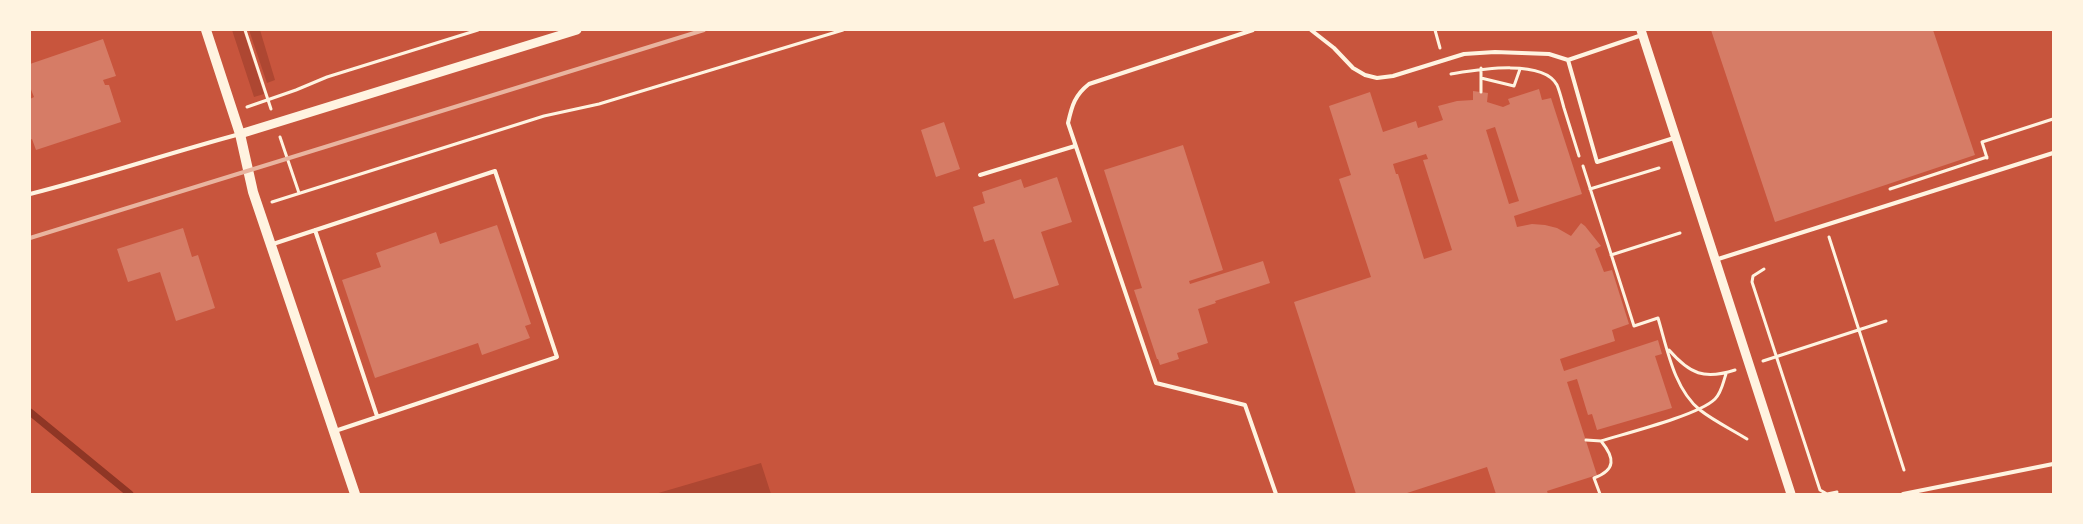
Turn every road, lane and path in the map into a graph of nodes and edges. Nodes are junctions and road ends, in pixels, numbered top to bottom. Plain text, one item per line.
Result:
1 (206, 30) edge
2 (478, 30) edge
3 (575, 30) edge
4 (843, 30) edge
5 (1252, 30) edge
6 (1311, 30) edge
7 (1435, 30) edge
8 (1642, 32) edge
9 (1477, 53) junction
10 (1444, 59) junction
11 (1568, 60) junction
12 (1482, 69) junction
13 (1520, 69) junction
14 (1481, 78) junction
15 (1481, 92) dead end
16 (233, 112) junction
17 (2053, 118) edge
18 (240, 134) junction
19 (1676, 137) junction
20 (1075, 146) junction
21 (2053, 152) edge
22 (1659, 168) dead end
23 (1992, 172) junction
24 (980, 175) dead end
25 (1590, 189) junction
26 (30, 194) edge
27 (258, 206) junction
28 (1825, 225) junction
29 (315, 230) junction
30 (1680, 233) dead end
31 (271, 245) junction
32 (1612, 255) junction
33 (1715, 260) junction
34 (1764, 269) dead end
35 (1886, 321) dead end
36 (1859, 329) junction
37 (1668, 348) junction
38 (1776, 356) junction
39 (1750, 366) junction
40 (1726, 373) junction
41 (1700, 409) junction
42 (377, 416) junction
43 (334, 431) junction
44 (1747, 439) dead end
45 (1586, 440) dead end
46 (1601, 441) junction
47 (2053, 464) edge
48 (1904, 470) dead end
49 (1837, 492) dead end
50 (355, 494) edge
51 (1276, 494) edge
52 (1600, 494) edge
53 (1791, 494) edge
54 (1903, 494) edge

1 - 16 main road
2 - 16 path
3 - 18 street
4 - 27 path
5 - 20 lane
6 - 10 lane
7 - 10 path
8 - 11 lane
8 - 19 street
9 - 10 lane
9 - 11 lane
9 - 12 path
10 - 12 path
11 - 19 lane
12 - 13 path
12 - 14 path
13 - 14 path
13 - 25 path
14 - 15 path
16 - 18 main road
17 - 23 path
18 - 26 lane
18 - 27 main road
19 - 33 street
20 - 24 lane
20 - 51 lane
21 - 23 lane
22 - 25 path
23 - 28 lane
25 - 32 path
27 - 31 main road
28 - 33 lane
28 - 36 path
29 - 31 lane
29 - 42 lane
29 - 42 lane
30 - 32 path
31 - 43 main road
32 - 37 path
33 - 39 street
34 - 38 path
35 - 36 path
36 - 38 path
36 - 48 path
37 - 40 path
37 - 41 path
38 - 39 path
38 - 49 path
39 - 40 path
39 - 53 street
40 - 41 path
41 - 44 path
41 - 46 path
42 - 43 lane
43 - 50 main road
45 - 46 path
46 - 52 path
47 - 54 lane

